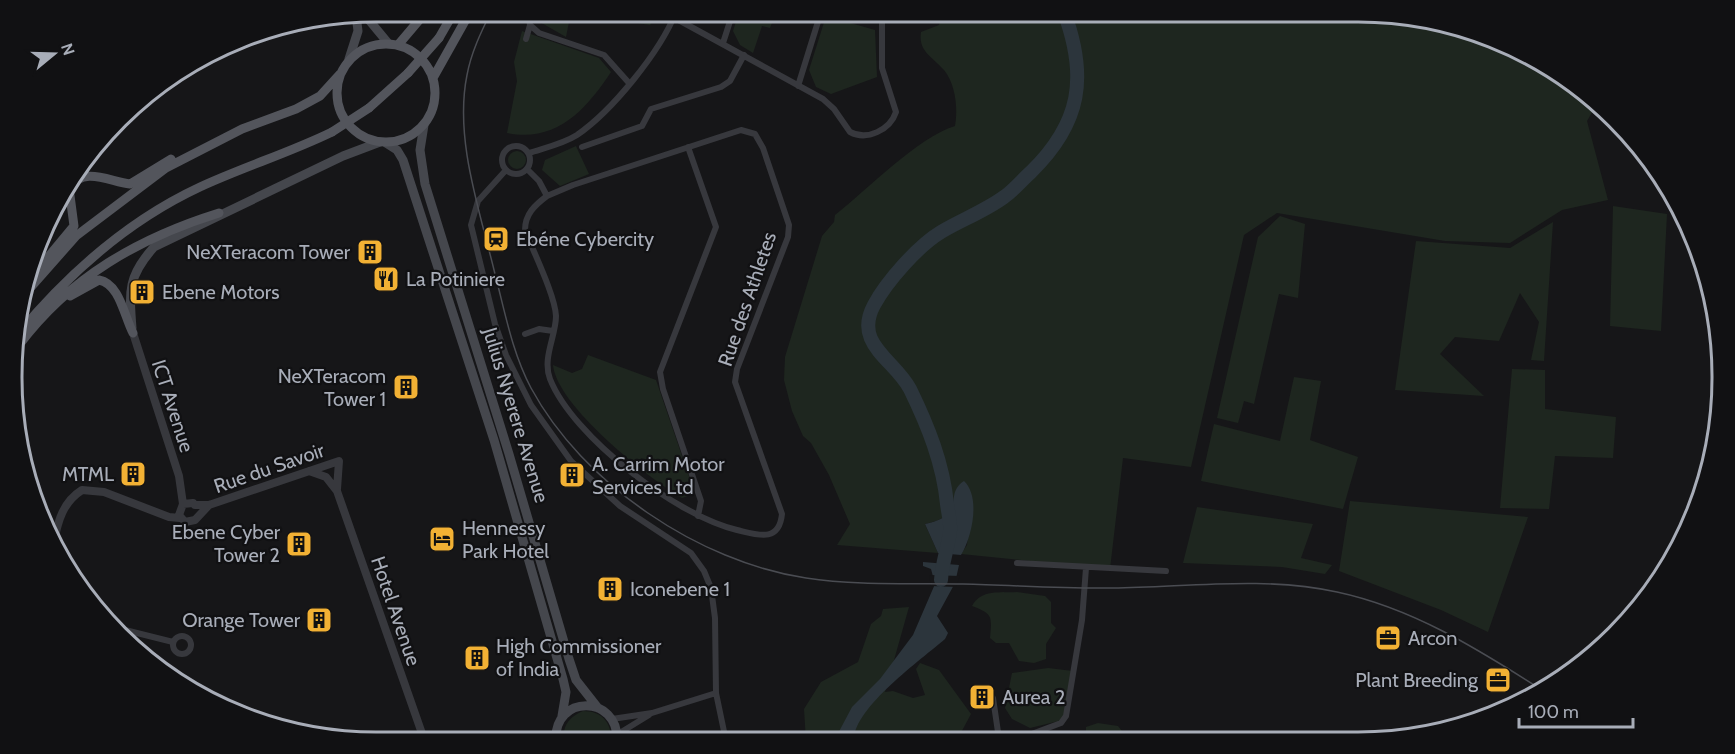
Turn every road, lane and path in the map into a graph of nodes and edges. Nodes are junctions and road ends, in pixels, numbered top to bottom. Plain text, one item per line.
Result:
1 (372, 22) edge
2 (416, 22) edge
3 (448, 22) edge
4 (465, 22) edge
5 (530, 22) edge
6 (670, 22) edge
7 (687, 22) edge
8 (730, 22) edge
9 (818, 22) edge
10 (882, 22) edge
11 (357, 23) edge
12 (530, 25) junction
13 (526, 39) dead end
14 (723, 43) junction
15 (393, 44) junction
16 (744, 55) junction
17 (349, 59) junction
18 (340, 74) junction
19 (433, 78) junction
20 (629, 83) junction
21 (798, 86) junction
22 (424, 125) junction
23 (242, 129) junction
24 (383, 143) junction
25 (582, 147) dead end
26 (688, 147) junction
27 (529, 153) junction
28 (527, 170) junction
29 (506, 171) junction
30 (85, 176) edge
31 (547, 196) junction
32 (70, 199) edge
33 (219, 213) junction
34 (40, 267) edge
35 (36, 281) edge
36 (27, 324) edge
37 (32, 328) junction
38 (553, 331) junction
39 (133, 333) junction
40 (525, 334) dead end
41 (25, 337) edge
42 (339, 461) joint
43 (309, 471) junction
44 (182, 489) junction
45 (337, 491) junction
46 (194, 504) junction
47 (209, 505) junction
48 (181, 506) junction
49 (158, 513) junction
50 (198, 515) junction
51 (698, 516) junction
52 (180, 518) junction
53 (57, 531) edge
54 (1017, 563) dead end
55 (1086, 568) junction
56 (1166, 571) dead end
57 (129, 631) edge
58 (173, 642) dead end
59 (716, 693) junction
60 (993, 698) dead end
61 (598, 708) junction
62 (652, 713) junction
63 (562, 716) junction
64 (612, 719) junction
65 (421, 732) edge
66 (556, 732) edge
67 (615, 732) edge
68 (625, 732) edge
69 (724, 732) edge
70 (998, 732) edge
71 (1037, 732) edge

1 - 15 main road
2 - 15 main road
3 - 36 main road, bridge
4 - 19 main road
5 - 12 street
6 - 20 street
7 - 14 street
8 - 14 street
9 - 21 street
10 - 21 street
11 - 17 main road, Julius Nyerere Avenue
12 - 13 street
12 - 20 street
14 - 16 street
15 - 17 main road
15 - 19 main road
16 - 21 street
16 - 25 street
17 - 18 main road, Julius Nyerere Avenue
18 - 23 main road
18 - 24 main road, Julius Nyerere Avenue
19 - 22 main road, Julius Nyerere Avenue
20 - 27 street
22 - 24 main road
22 - 61 main road, Julius Nyerere Avenue
23 - 30 main road
23 - 35 main road
24 - 33 main road
24 - 63 main road, Julius Nyerere Avenue
26 - 31 street, Rue des Athletes
26 - 51 street
26 - 51 street, Rue des Athletes
27 - 28 street
27 - 29 street
28 - 29 street
28 - 31 street
29 - 59 street
31 - 38 street, Rue des Athletes
32 - 34 main road
33 - 37 main road
33 - 39 main road
37 - 39 main road
37 - 41 main road
38 - 40 street
38 - 51 street, Rue des Athletes
39 - 44 street, ICT Avenue
42 - 43 street, Rue du Savoir
42 - 45 street, Hotel Avenue
43 - 45 street
43 - 47 street, Rue du Savoir
44 - 46 street, ICT Avenue
44 - 48 street, ICT Avenue
45 - 65 street, Hotel Avenue
46 - 47 street, Rue du Savoir
46 - 48 street
46 - 50 street
47 - 50 street, Rue du Savoir
48 - 49 street
48 - 52 street
49 - 52 street
49 - 53 street
50 - 52 street
54 - 55 street
55 - 56 street
55 - 71 street
57 - 58 street
59 - 62 street
59 - 69 street
60 - 70 street
61 - 63 main road
61 - 64 main road, Julius Nyerere Avenue
62 - 64 street
62 - 68 street
63 - 66 main road, Julius Nyerere Avenue
64 - 67 main road

